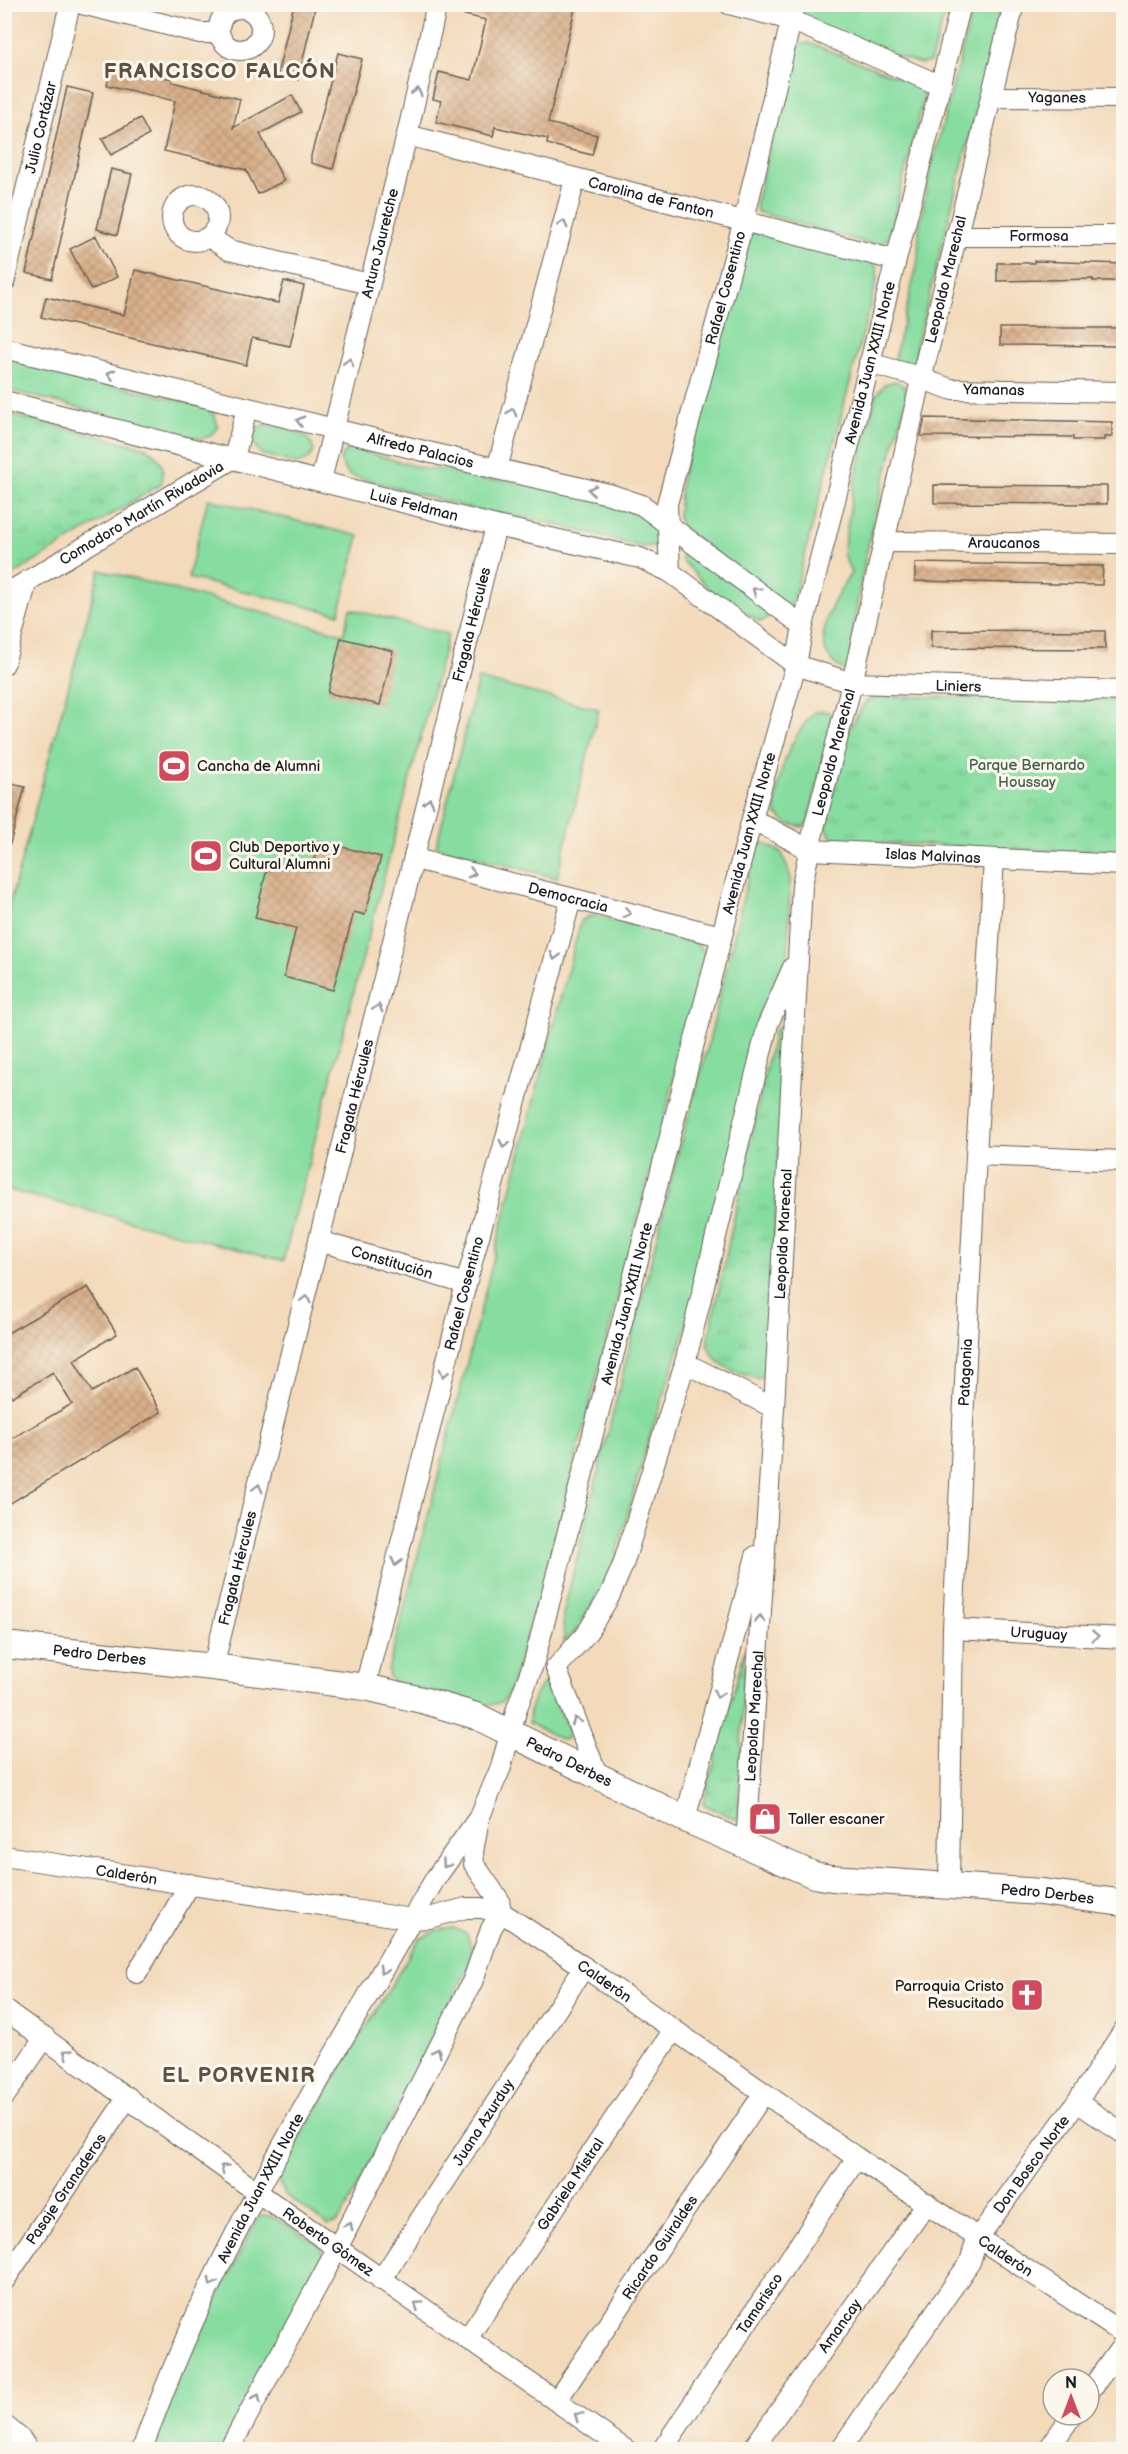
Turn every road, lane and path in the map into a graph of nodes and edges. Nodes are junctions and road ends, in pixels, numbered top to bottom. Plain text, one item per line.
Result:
1 (70, 4) edge
2 (82, 4) edge
3 (437, 4) edge
4 (729, 4) edge
5 (961, 4) edge
6 (1014, 4) edge
7 (793, 12) edge
8 (219, 33) dead end
9 (939, 85) junction
10 (993, 97) junction
11 (1124, 98) edge
12 (407, 135) junction
13 (575, 180) junction
14 (744, 220) junction
15 (955, 236) junction
16 (1124, 236) edge
17 (209, 237) dead end
18 (895, 260) junction
19 (4, 283) edge
20 (369, 284) junction
21 (4, 348) edge
22 (869, 363) junction
23 (921, 380) junction
24 (1124, 392) edge
25 (4, 401) edge
26 (247, 408) junction
27 (333, 429) junction
28 (234, 458) junction
29 (497, 469) junction
30 (321, 480) junction
31 (667, 525) junction
32 (496, 526) junction
33 (884, 542) junction
34 (1124, 544) edge
35 (670, 572) junction
36 (27, 581) junction
37 (4, 595) edge
38 (803, 626) junction
39 (4, 664) edge
40 (796, 665) junction
41 (852, 683) junction
42 (1124, 691) edge
43 (752, 819) junction
44 (810, 850) junction
45 (415, 859) junction
46 (994, 859) junction
47 (1124, 865) edge
48 (571, 899) junction
49 (721, 936) junction
50 (798, 955) junction
51 (976, 1155) junction
52 (1124, 1161) edge
53 (320, 1241) junction
54 (466, 1284) junction
55 (685, 1363) junction
56 (774, 1408) junction
57 (767, 1516) junction
58 (953, 1629) junction
59 (1124, 1638) edge
60 (4, 1645) edge
61 (534, 1662) junction
62 (213, 1667) junction
63 (556, 1668) junction
64 (365, 1687) junction
65 (511, 1734) junction
66 (597, 1774) junction
67 (480, 1816) junction
68 (684, 1819) junction
69 (746, 1845) junction
70 (4, 1856) edge
71 (190, 1884) junction
72 (949, 1885) junction
73 (1124, 1903) edge
74 (501, 1912) junction
75 (412, 1919) junction
76 (585, 1967) junction
77 (137, 1973) dead end
78 (4, 2008) edge
79 (1124, 2030) edge
80 (673, 2031) junction
81 (45, 2037) junction
82 (764, 2093) junction
83 (4, 2097) edge
84 (128, 2097) junction
85 (1077, 2102) junction
86 (1124, 2134) edge
87 (857, 2158) junction
88 (257, 2192) junction
89 (927, 2203) junction
90 (977, 2239) junction
91 (337, 2249) junction
92 (381, 2280) junction
93 (4, 2281) edge
94 (1124, 2334) edge
95 (467, 2339) junction
96 (1124, 2343) edge
97 (1101, 2375) edge
98 (557, 2400) junction
99 (4, 2425) edge
100 (1064, 2427) edge
101 (28, 2450) edge
102 (142, 2450) edge
103 (229, 2450) edge
104 (626, 2450) edge
105 (662, 2450) edge
106 (752, 2450) edge
107 (840, 2450) edge
108 (1048, 2450) edge

1 - 19 street, Julio Cortázar
2 - 8 street
12 -> 3 street, Arturo Jauretche
4 - 7 street
5 - 9 street, Avenida Juan XXIII Norte
6 - 10 street, Leopoldo Marechal
7 - 9 street
7 - 14 street, Rafael Cosentino
9 - 18 street, Avenida Juan XXIII Norte
10 - 11 street, Yaganes
10 - 15 street, Leopoldo Marechal
12 - 13 street, Carolina de Fanton
12 - 20 street, Arturo Jauretche
13 - 14 street, Carolina de Fanton
29 -> 13 street
14 - 18 street, Carolina de Fanton
14 - 31 street, Rafael Cosentino
15 - 16 street, Formosa
15 - 23 street, Leopoldo Marechal
17 - 20 street
18 - 22 street, Avenida Juan XXIII Norte
27 -> 20 street, Arturo Jauretche
26 -> 21 street, Alfredo Palacios
22 - 23 street, Yamanas
22 - 38 street, Avenida Juan XXIII Norte
23 - 24 street, Yamanas
23 - 33 street, Leopoldo Marechal
25 - 28 street, Luis Feldman
27 -> 26 street, Alfredo Palacios
26 - 28 street, Comodoro Martín Rivadavia
27 - 29 street, Alfredo Palacios
27 - 30 street, Arturo Jauretche
28 - 30 street, Luis Feldman
28 - 36 street, Comodoro Martín Rivadavia
31 -> 29 street, Alfredo Palacios
30 - 32 street, Luis Feldman
31 - 35 street, Rafael Cosentino
38 -> 31 street, Alfredo Palacios
32 - 35 street, Luis Feldman
45 -> 32 street, Fragata Hércules
33 - 34 street, Araucanos
33 - 41 street, Leopoldo Marechal
35 - 40 street, Luis Feldman
36 - 37 street, Comodoro Martín Rivadavia
36 - 39 street
38 - 40 street, Avenida Juan XXIII Norte
40 - 41 street, Liniers
40 - 43 street, Avenida Juan XXIII Norte
41 - 42 street, Liniers
41 - 44 street, Leopoldo Marechal
43 - 44 street, Islas Malvinas
43 - 49 street, Avenida Juan XXIII Norte
44 - 46 street, Islas Malvinas
44 - 50 street, Leopoldo Marechal
45 -> 48 street, Democracia
53 -> 45 street, Fragata Hércules
46 - 47 street, Islas Malvinas
46 - 51 street, Patagonia
48 -> 49 street, Democracia
48 -> 54 street, Rafael Cosentino
49 - 61 street, Avenida Juan XXIII Norte
50 - 55 street
50 - 56 street, Leopoldo Marechal
51 - 52 street
51 - 58 street, Patagonia
53 - 54 street, Constitución
62 -> 53 street, Fragata Hércules
54 -> 64 street, Rafael Cosentino
55 - 56 street
55 - 63 street
56 - 57 street, Leopoldo Marechal
57 -> 68 street, Leopoldo Marechal
69 -> 57 street, Leopoldo Marechal
58 -> 59 street, Uruguay
58 - 72 street, Patagonia
60 - 62 main road, Pedro Derbes
61 - 63 street
61 - 65 street, Avenida Juan XXIII Norte
62 - 64 main road, Pedro Derbes
66 -> 63 street
64 - 65 main road, Pedro Derbes
65 - 66 main road, Pedro Derbes
65 - 67 street, Avenida Juan XXIII Norte
66 - 68 main road, Pedro Derbes
67 - 74 street, Avenida Juan XXIII Norte
67 -> 75 street, Avenida Juan XXIII Norte
68 - 69 main road, Pedro Derbes
69 - 72 main road, Pedro Derbes
70 - 71 street, Calderón
71 - 75 street, Calderón
71 - 77 street
72 - 73 main road, Pedro Derbes
74 - 75 street, Calderón
74 - 76 street, Calderón
91 -> 74 street
75 -> 88 street, Avenida Juan XXIII Norte
76 - 80 street, Calderón
76 - 92 street, Juana Azurduy
78 - 81 street, Roberto Gómez
79 - 85 street, Don Bosco Norte
80 - 82 street, Calderón
80 - 95 street, Gabriela Mistral
81 - 83 street
84 -> 81 street, Roberto Gómez
82 - 87 street, Calderón
82 - 98 street, Ricardo Guiraldes
88 -> 84 street, Roberto Gómez
84 - 93 street, Pasaje Granaderos
85 - 86 street
85 - 90 street, Don Bosco Norte
87 - 89 street, Calderón
87 - 105 street, Tamarisco
88 - 91 street, Roberto Gómez
88 -> 102 street, Avenida Juan XXIII Norte
89 - 90 street, Calderón
89 - 106 street, Amancay
90 - 94 street, Calderón
90 - 107 street, Don Bosco Norte
91 - 92 street, Roberto Gómez
103 -> 91 street
95 -> 92 street, Roberto Gómez
95 - 98 street, Roberto Gómez
96 - 97 street
104 -> 98 street, Roberto Gómez
99 - 101 street
100 - 108 street

